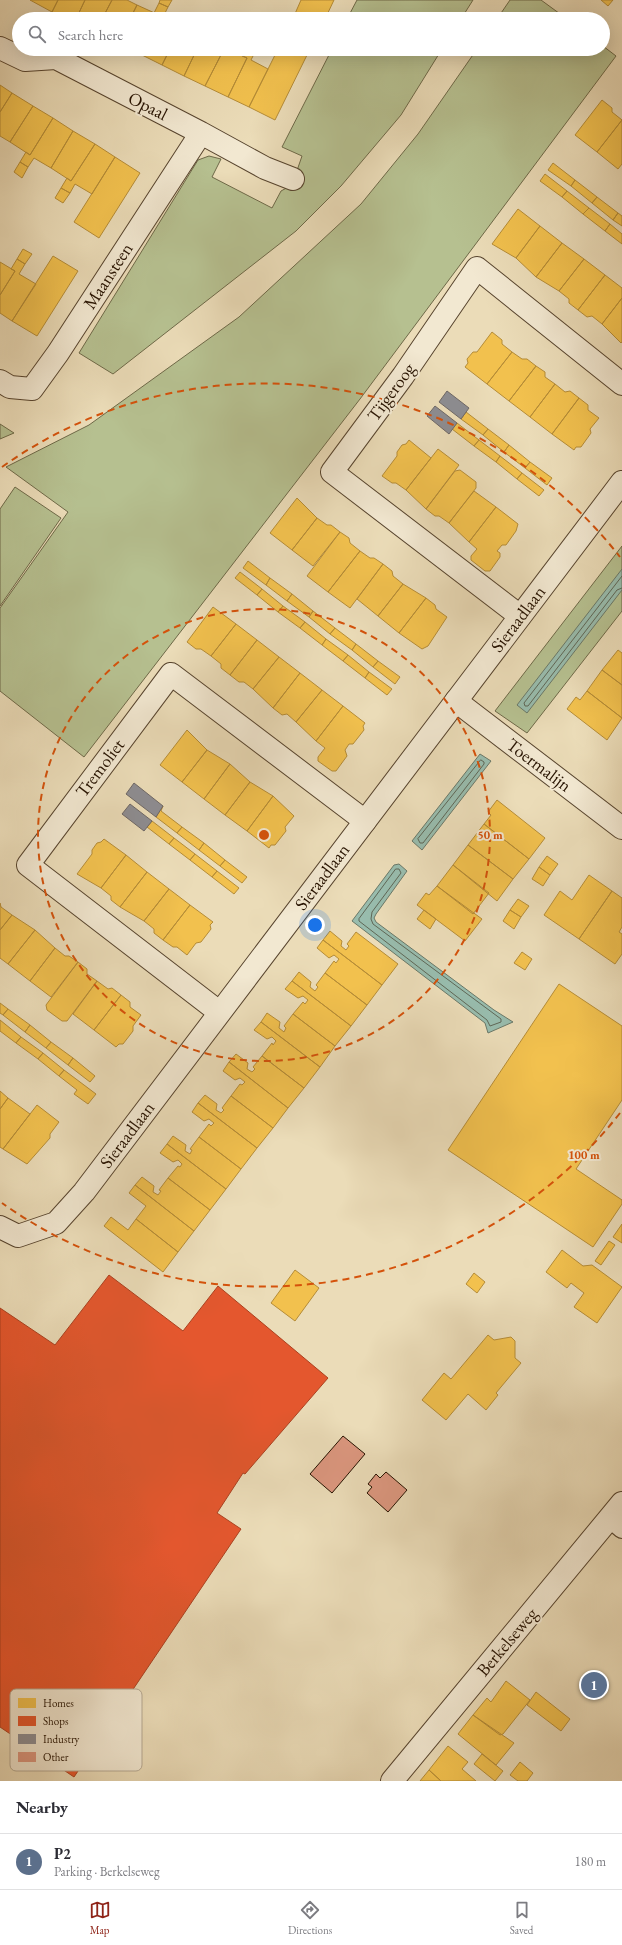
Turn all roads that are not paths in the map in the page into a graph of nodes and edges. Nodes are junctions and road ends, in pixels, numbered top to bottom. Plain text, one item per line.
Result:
1 (0, 48) edge
2 (12, 54) edge
3 (17, 56) edge
4 (200, 132) junction
5 (293, 179) dead end
6 (0, 381) edge
7 (622, 384) edge
8 (622, 482) edge
9 (520, 616) junction
10 (456, 701) junction
11 (365, 821) junction
12 (622, 828) edge
13 (219, 1012) junction
14 (0, 1227) edge
15 (618, 1517) edge
16 (392, 1781) edge

1 - 2 street, Opaal
3 - 4 street, Opaal
4 - 5 street, Opaal
4 - 6 street, Maansteen
7 - 9 street, Tijgeroog
8 - 9 street, Sieraadlaan
9 - 10 street, Sieraadlaan
10 - 11 street, Sieraadlaan
10 - 12 street, Toermalijn
11 - 13 street, Sieraadlaan
11 - 13 street, Tremoliet
13 - 14 street, Sieraadlaan
15 - 16 street, Berkelseweg

